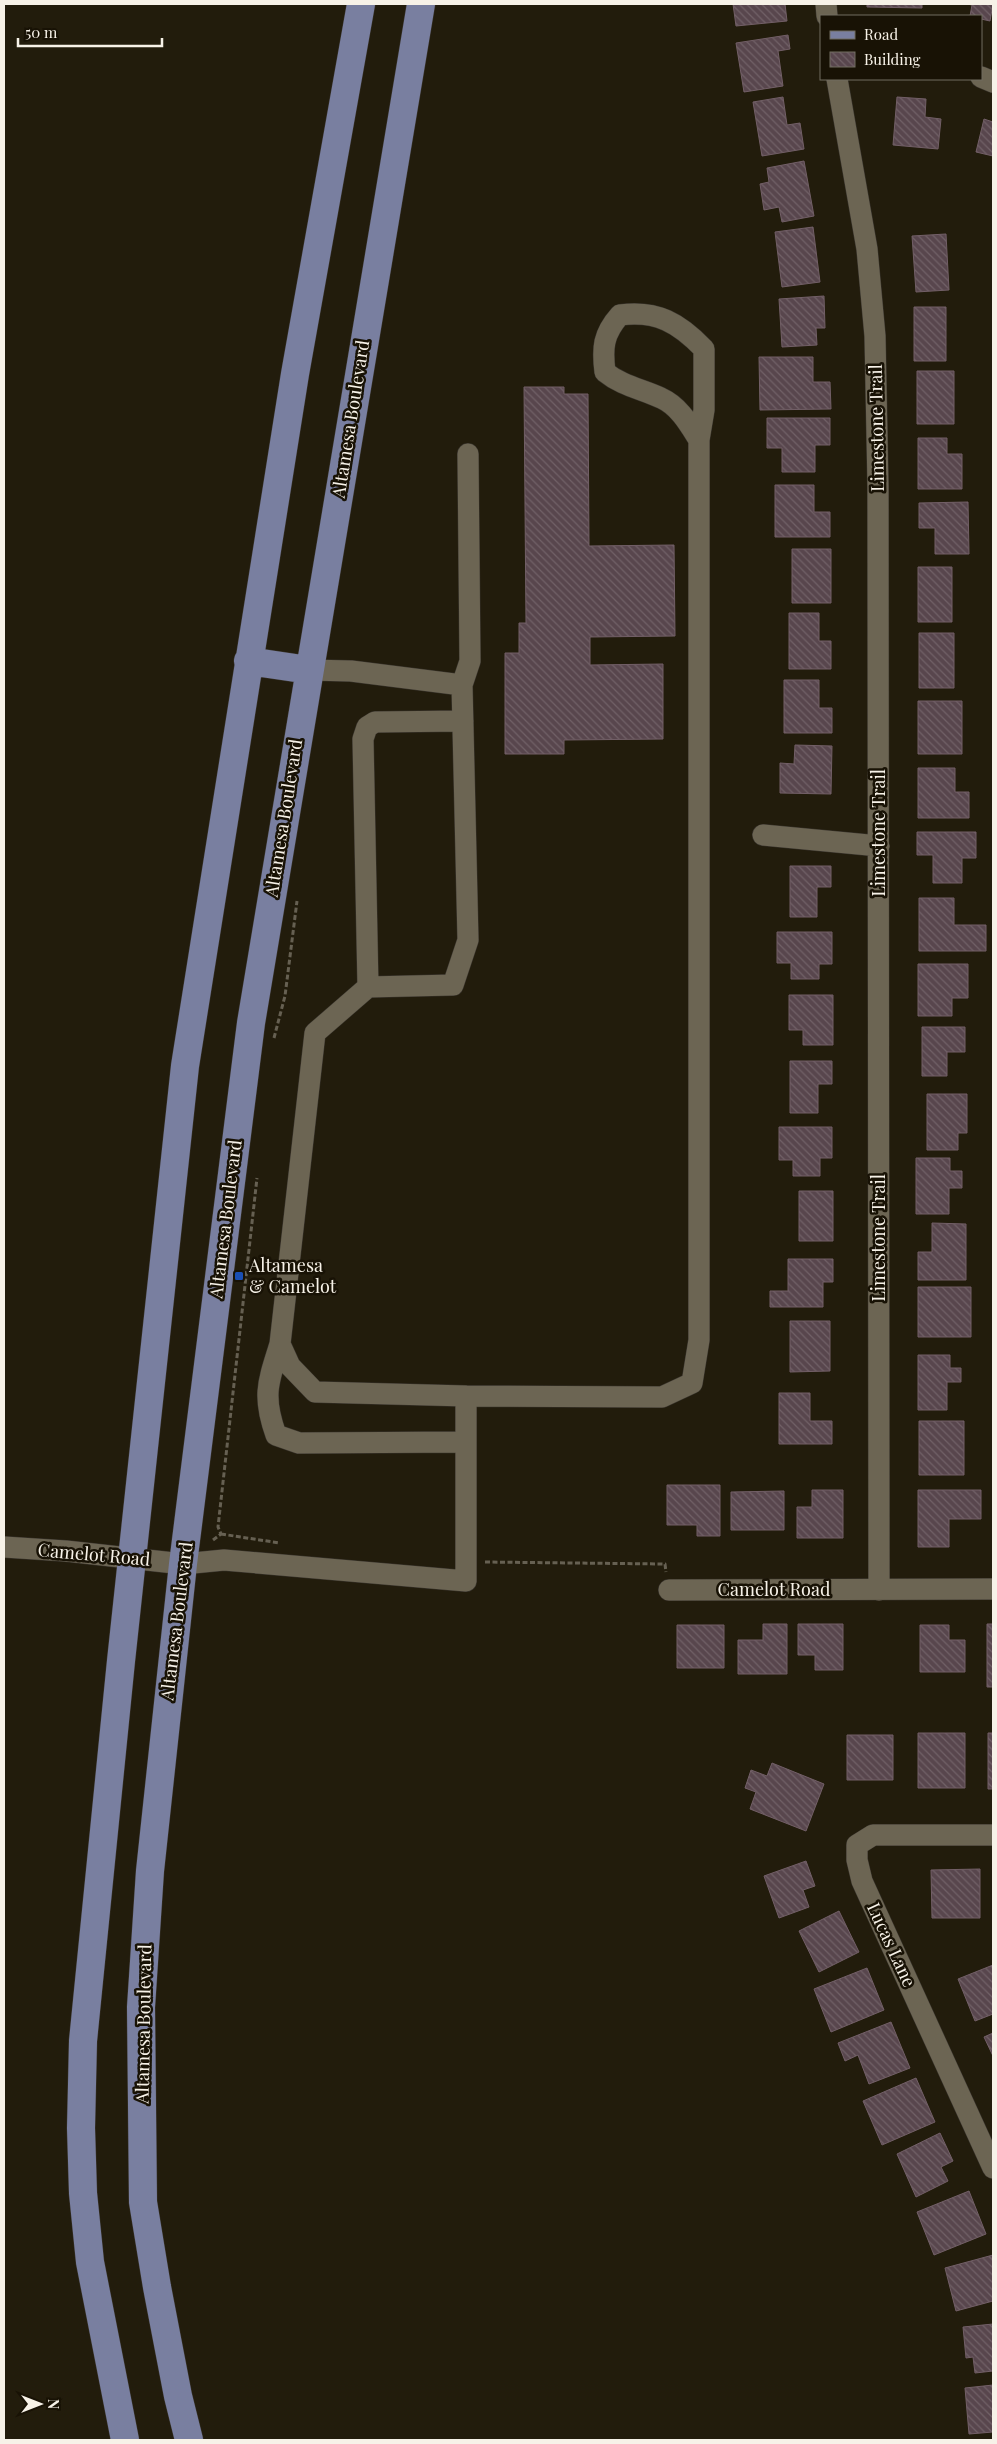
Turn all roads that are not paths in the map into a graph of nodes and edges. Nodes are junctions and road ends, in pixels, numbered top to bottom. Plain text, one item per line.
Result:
1 (361, 4) edge
2 (421, 4) edge
3 (837, 80) edge
4 (699, 440) junction
5 (468, 454) dead end
6 (248, 661) junction
7 (309, 670) junction
8 (462, 685) junction
9 (463, 722) junction
10 (763, 835) dead end
11 (879, 846) junction
12 (368, 987) junction
13 (280, 1344) junction
14 (466, 1396) junction
15 (466, 1442) junction
16 (4, 1547) edge
17 (133, 1558) junction
18 (183, 1564) junction
19 (993, 1589) edge
20 (668, 1590) dead end
21 (879, 1590) junction
22 (993, 1835) edge
23 (993, 2168) edge
24 (126, 2440) edge
25 (189, 2440) edge

1 - 6 main road
2 - 7 main road, Altamesa Boulevard
3 - 11 street, Limestone Trail
4 - 4 street
4 - 14 street
5 - 8 street
6 - 7 main road
6 - 17 main road
7 - 8 street
7 - 18 main road, Altamesa Boulevard
8 - 9 street
9 - 12 street
9 - 12 street
10 - 11 street
11 - 21 street, Limestone Trail
12 - 13 street
13 - 14 street
13 - 15 street
14 - 15 street
15 - 18 street, Camelot Road
16 - 17 street, Camelot Road
17 - 18 street, Camelot Road
17 - 24 main road
18 - 25 main road, Altamesa Boulevard
19 - 21 street, Camelot Road
20 - 21 street, Camelot Road
22 - 23 street, Lucas Lane

